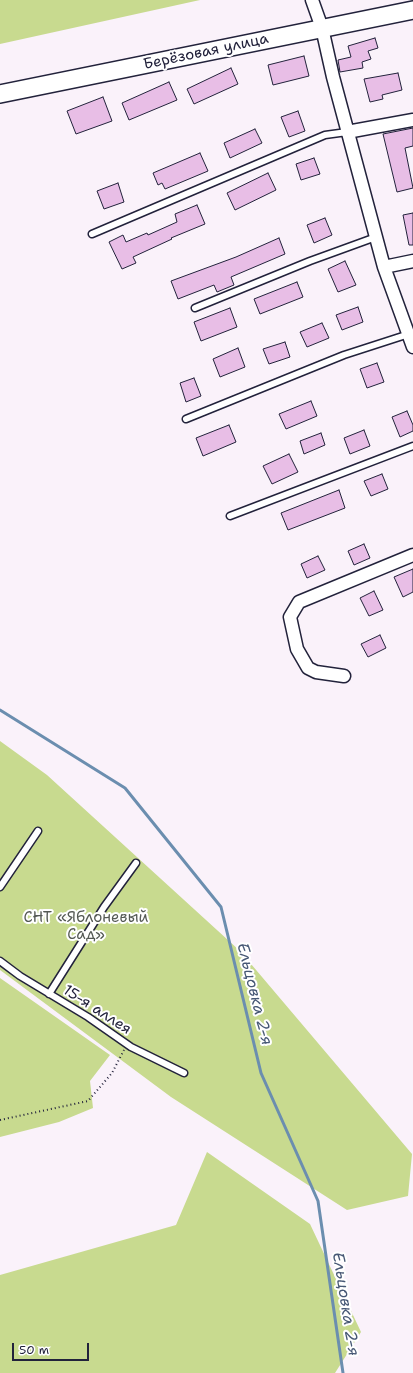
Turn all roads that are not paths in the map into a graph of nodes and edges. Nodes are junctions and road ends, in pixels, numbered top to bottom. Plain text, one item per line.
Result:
1 (312, 0) edge
2 (413, 10) edge
3 (322, 28) junction
4 (0, 94) edge
5 (413, 120) edge
6 (347, 132) junction
7 (92, 234) dead end
8 (376, 237) junction
9 (413, 261) edge
10 (384, 266) junction
11 (195, 308) dead end
12 (409, 334) junction
13 (413, 347) edge
14 (186, 419) dead end
15 (413, 446) edge
16 (230, 516) dead end
17 (413, 555) edge
18 (344, 676) dead end
19 (38, 831) dead end
20 (136, 862) dead end
21 (0, 887) edge
22 (0, 961) edge
23 (49, 994) junction
24 (184, 1073) dead end

1 - 3 street
2 - 3 main road, Берёзовая улица
3 - 4 main road, Берёзовая улица
3 - 6 street
5 - 6 street
6 - 7 lane
6 - 8 street
8 - 10 street
8 - 11 lane
9 - 10 street
10 - 12 street
12 - 13 street
12 - 14 lane
15 - 16 lane
17 - 18 street
19 - 21 lane
20 - 23 lane
22 - 23 lane, 15-я аллея
23 - 24 lane, 15-я аллея

